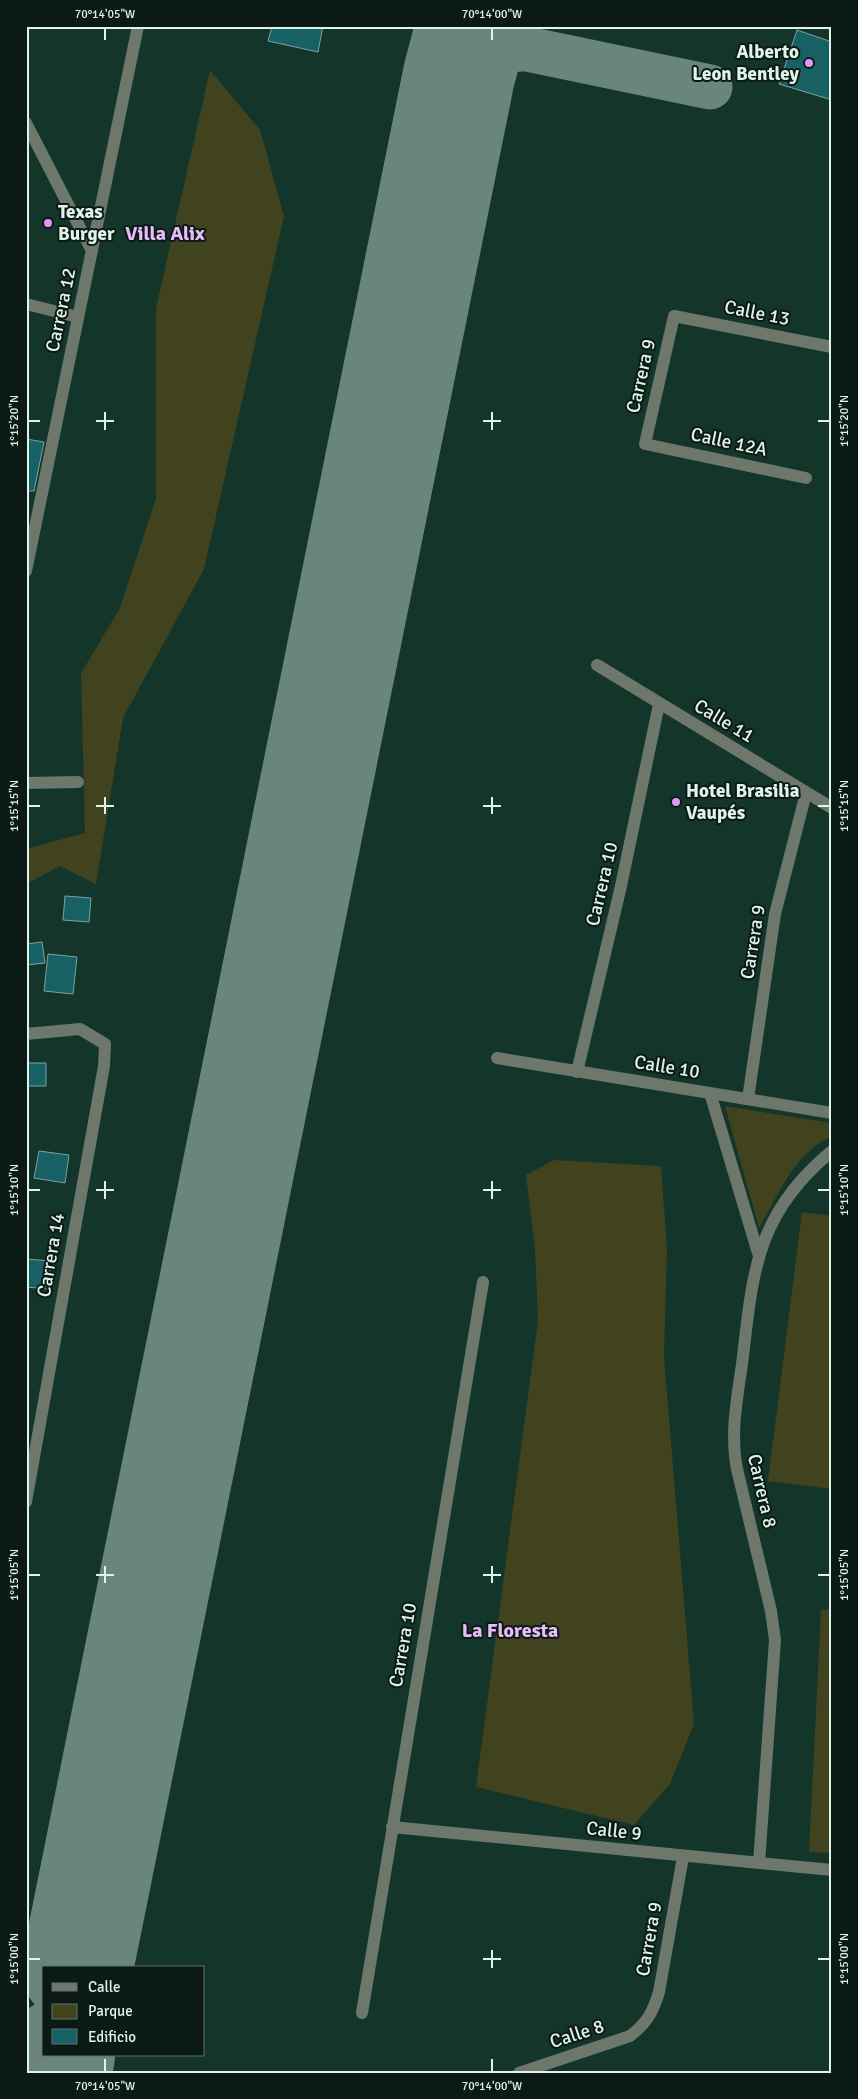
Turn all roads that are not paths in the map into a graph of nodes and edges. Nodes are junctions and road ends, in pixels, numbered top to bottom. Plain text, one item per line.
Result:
1 (138, 26) edge
2 (26, 123) edge
3 (92, 251) junction
4 (26, 304) edge
5 (674, 316) joint
6 (78, 317) junction
7 (832, 347) edge
8 (645, 444) joint
9 (806, 478) dead end
10 (26, 571) edge
11 (597, 665) dead end
12 (659, 704) junction
13 (78, 782) dead end
14 (26, 783) edge
15 (806, 793) junction
16 (832, 808) edge
17 (26, 1034) edge
18 (497, 1058) dead end
19 (578, 1072) junction
20 (710, 1093) junction
21 (748, 1099) junction
22 (832, 1113) edge
23 (832, 1151) edge
24 (758, 1253) junction
25 (483, 1282) dead end
26 (26, 1502) edge
27 (392, 1827) junction
28 (682, 1857) junction
29 (759, 1863) junction
30 (832, 1870) edge
31 (362, 2013) dead end
32 (644, 2025) joint
33 (519, 2073) edge

1 - 3 street, Carrera 12
2 - 3 street
3 - 6 street, Carrera 12
4 - 6 street
5 - 7 street, Calle 13
5 - 8 street, Carrera 9
6 - 10 street, Carrera 12
8 - 9 street, Calle 12A
11 - 12 street, Calle 11
12 - 15 street, Calle 11
12 - 19 street, Carrera 10
13 - 14 street
15 - 16 street, Calle 11
15 - 21 street, Carrera 9
17 - 26 street, Carrera 14
18 - 19 street, Calle 10
19 - 20 street, Calle 10
20 - 21 street, Calle 10
20 - 24 street
21 - 22 street, Calle 10
23 - 24 street, Carrera 8
24 - 29 street, Carrera 8
25 - 27 street, Carrera 10
27 - 28 street, Calle 9
27 - 31 street, Carrera 10
28 - 29 street, Calle 9
28 - 32 street, Carrera 9
29 - 30 street, Calle 9
32 - 33 street, Calle 8

